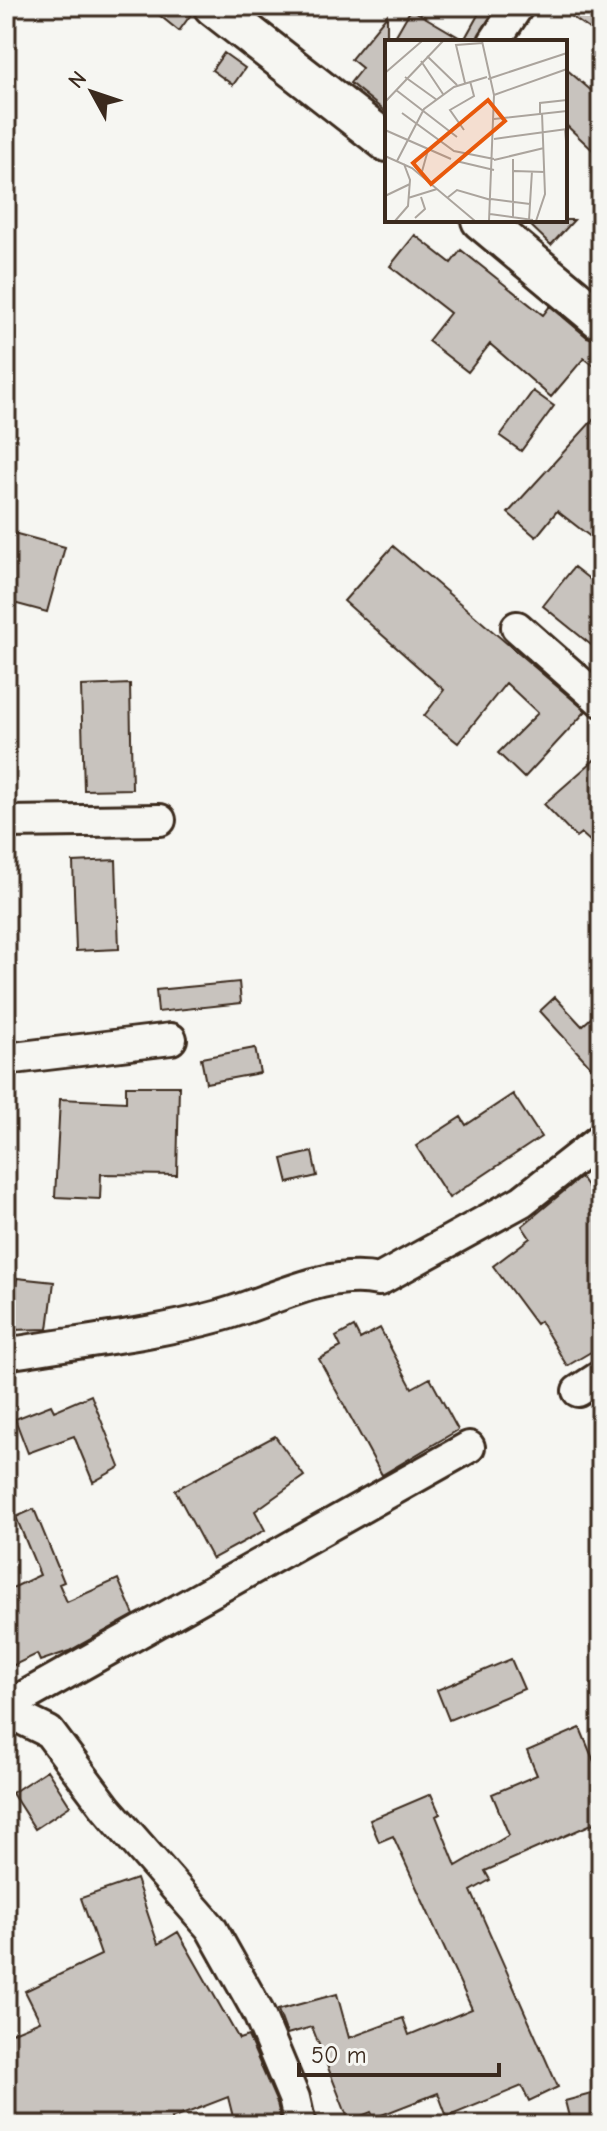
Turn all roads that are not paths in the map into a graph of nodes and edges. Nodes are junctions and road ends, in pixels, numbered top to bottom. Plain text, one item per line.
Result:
1 (213, 6) edge
2 (518, 6) edge
3 (495, 40) edge
4 (385, 140) edge
5 (483, 222) edge
6 (601, 320) edge
7 (517, 627) dead end
8 (601, 701) edge
9 (160, 820) dead end
10 (6, 822) edge
11 (171, 1039) dead end
12 (6, 1059) edge
13 (601, 1139) edge
14 (6, 1354) edge
15 (469, 1447) dead end
16 (44, 1687) junction
17 (6, 1709) edge
18 (49, 1732) junction
19 (300, 2125) edge

1 - 4 street
2 - 3 street
5 - 6 street
7 - 8 street
9 - 10 street
11 - 12 street
13 - 14 street
15 - 16 street
16 - 17 street
16 - 18 street
17 - 18 street
18 - 19 street

